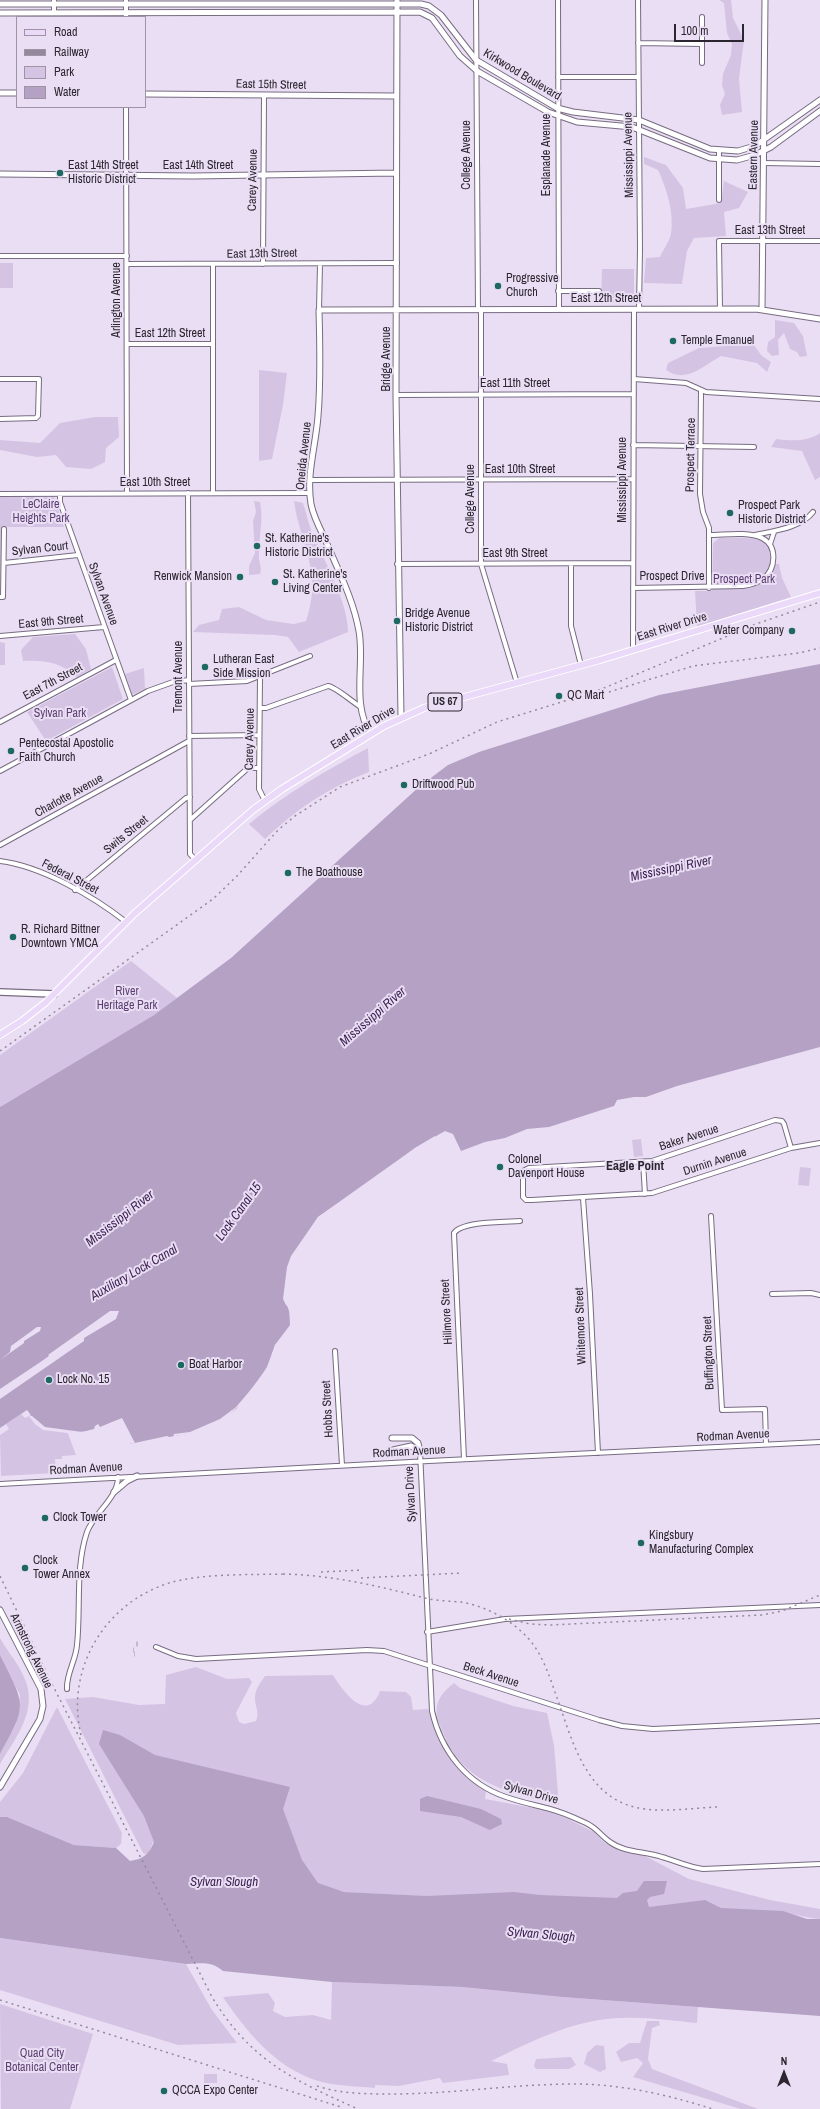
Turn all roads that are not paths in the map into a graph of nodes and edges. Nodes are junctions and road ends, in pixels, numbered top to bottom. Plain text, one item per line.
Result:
1 (476, 0) edge
2 (558, 0) edge
3 (638, 0) edge
4 (765, 0) edge
5 (397, 1) edge
6 (54, 2) edge
7 (126, 2) edge
8 (0, 4) edge
9 (0, 12) edge
10 (54, 12) junction
11 (397, 12) junction
12 (126, 14) edge
13 (702, 17) dead end
14 (638, 43) junction
15 (702, 44) junction
16 (476, 60) junction
17 (702, 63) dead end
18 (477, 71) junction
19 (558, 77) junction
20 (638, 77) junction
21 (0, 93) edge
22 (16, 93) edge
23 (146, 94) edge
24 (264, 95) junction
25 (396, 96) junction
26 (820, 100) edge
27 (126, 108) edge
28 (557, 108) junction
29 (820, 111) edge
30 (557, 117) junction
31 (638, 120) junction
32 (638, 128) junction
33 (764, 141) junction
34 (719, 151) junction
35 (764, 151) junction
36 (719, 159) junction
37 (764, 163) junction
38 (820, 164) edge
39 (396, 173) junction
40 (0, 174) edge
41 (127, 175) junction
42 (262, 175) junction
43 (719, 200) dead end
44 (764, 240) junction
45 (820, 241) edge
46 (0, 256) edge
47 (127, 256) junction
48 (397, 263) junction
49 (127, 264) junction
50 (263, 264) junction
51 (320, 264) junction
52 (213, 265) junction
53 (558, 291) junction
54 (599, 291) dead end
55 (559, 309) junction
56 (636, 309) junction
57 (720, 309) junction
58 (319, 310) junction
59 (397, 310) junction
60 (480, 310) junction
61 (762, 310) junction
62 (820, 320) edge
63 (127, 344) junction
64 (212, 344) junction
65 (0, 379) edge
66 (634, 379) junction
67 (701, 391) junction
68 (481, 394) junction
69 (634, 394) junction
70 (396, 395) junction
71 (820, 399) edge
72 (0, 419) edge
73 (633, 446) junction
74 (700, 446) junction
75 (754, 448) dead end
76 (633, 479) junction
77 (310, 480) junction
78 (397, 480) junction
79 (481, 480) junction
80 (128, 493) junction
81 (188, 493) junction
82 (213, 493) junction
83 (310, 493) junction
84 (0, 494) edge
85 (60, 494) junction
86 (813, 512) dead end
87 (4, 529) dead end
88 (774, 532) junction
89 (709, 535) junction
90 (755, 535) junction
91 (770, 544) junction
92 (78, 555) junction
93 (4, 562) junction
94 (633, 563) junction
95 (397, 564) junction
96 (481, 564) junction
97 (571, 564) junction
98 (633, 588) junction
99 (709, 588) junction
100 (820, 593) edge
101 (2, 597) edge
102 (104, 627) junction
103 (0, 636) edge
104 (633, 650) junction
105 (310, 656) dead end
106 (116, 660) junction
107 (581, 665) junction
108 (260, 676) junction
109 (189, 682) junction
110 (517, 683) junction
111 (131, 700) junction
112 (361, 707) junction
113 (261, 708) junction
114 (400, 717) junction
115 (0, 722) edge
116 (371, 734) junction
117 (259, 735) junction
118 (190, 736) junction
119 (189, 742) junction
120 (259, 768) junction
121 (0, 771) edge
122 (190, 797) junction
123 (265, 801) junction
124 (190, 820) junction
125 (0, 845) edge
126 (195, 859) junction
127 (0, 861) edge
128 (75, 890) junction
129 (126, 922) junction
130 (0, 992) edge
131 (54, 994) junction
132 (0, 1035) edge
133 (820, 1143) edge
134 (791, 1148) junction
135 (643, 1162) junction
136 (524, 1171) joint
137 (645, 1194) junction
138 (583, 1198) junction
139 (711, 1216) dead end
140 (520, 1221) dead end
141 (772, 1294) dead end
142 (820, 1295) edge
143 (335, 1351) dead end
144 (392, 1438) dead end
145 (820, 1442) edge
146 (766, 1444) junction
147 (393, 1450) dead end
148 (420, 1451) junction
149 (598, 1454) junction
150 (464, 1459) junction
151 (420, 1462) junction
152 (342, 1465) junction
153 (137, 1476) junction
154 (118, 1477) junction
155 (0, 1484) edge
156 (114, 1492) junction
157 (820, 1605) edge
158 (0, 1610) edge
159 (428, 1632) junction
160 (156, 1647) dead end
161 (429, 1665) junction
162 (67, 1689) dead end
163 (820, 1721) edge
164 (0, 1787) edge
165 (820, 1864) edge

1 - 16 street, College Avenue
2 - 19 street, Esplanade Avenue
3 - 14 street, Mississippi Avenue
4 - 33 street, Eastern Avenue
5 - 7 street, Kirkwood Boulevard
5 - 11 street, Bridge Avenue
5 - 16 street, Kirkwood Boulevard
6 - 7 street, Kirkwood Boulevard
6 - 8 street, Kirkwood Boulevard
6 - 10 street
7 - 12 street
9 - 10 street, Kirkwood Boulevard
10 - 12 street, Kirkwood Boulevard
11 - 12 street, Kirkwood Boulevard
11 - 18 street, Kirkwood Boulevard
11 - 25 street, Bridge Avenue
13 - 15 street
14 - 15 street
14 - 20 street, Mississippi Avenue
15 - 17 street
16 - 18 street, College Avenue
16 - 28 street, Kirkwood Boulevard
18 - 30 street, Kirkwood Boulevard
18 - 60 street, College Avenue
19 - 20 street
19 - 28 street, Esplanade Avenue
20 - 31 street, Mississippi Avenue
21 - 22 street
23 - 24 street, East 15th Street
24 - 25 street, East 15th Street
24 - 42 street, Carey Avenue
25 - 39 street, Bridge Avenue
26 - 33 street, Kirkwood Boulevard
27 - 41 street, Arlington Avenue
28 - 30 street, Esplanade Avenue
28 - 31 street, Kirkwood Boulevard
29 - 35 street, Kirkwood Boulevard
30 - 32 street, Kirkwood Boulevard
30 - 53 street, Esplanade Avenue
31 - 32 street, Mississippi Avenue
31 - 34 street, Kirkwood Boulevard
32 - 36 street, Kirkwood Boulevard
32 - 56 street, Mississippi Avenue
33 - 34 street, Kirkwood Boulevard
33 - 35 street, Eastern Avenue
34 - 36 street
35 - 36 street, Kirkwood Boulevard
35 - 37 street, Eastern Avenue
36 - 43 street
37 - 38 street
37 - 44 street, Eastern Avenue
39 - 42 street, East 14th Street
39 - 48 street, Bridge Avenue
40 - 41 street, East 14th Street
41 - 42 street, East 14th Street
41 - 47 street, Arlington Avenue
42 - 50 street, Carey Avenue
44 - 45 street, East 13th Street
44 - 57 street, East 13th Street
44 - 61 street, Eastern Avenue
46 - 47 street
47 - 49 street, Arlington Avenue
48 - 51 street, East 13th Street
48 - 59 street, Bridge Avenue
49 - 52 street, East 13th Street
49 - 63 street, Arlington Avenue
50 - 51 street, East 13th Street
50 - 52 street, East 13th Street
51 - 58 street, Oneida Avenue
52 - 64 street
53 - 54 street
53 - 55 street, Esplanade Avenue
55 - 56 street, East 12th Street
55 - 60 street, East 12th Street
56 - 57 street, East 12th Street
56 - 66 street, Mississippi Avenue
57 - 61 street, East 12th Street
58 - 59 street, East 12th Street
58 - 77 street, Oneida Avenue
59 - 60 street, East 12th Street
59 - 70 street, Bridge Avenue
60 - 68 street, College Avenue
61 - 62 street, East 12th Street
63 - 64 street, East 12th Street
63 - 80 street, Arlington Avenue
64 - 82 street
65 - 72 street
66 - 67 street
66 - 69 street, Mississippi Avenue
67 - 71 street
67 - 74 street, Prospect Terrace
68 - 69 street, East 11th Street
68 - 70 street, East 11th Street
68 - 79 street, College Avenue
69 - 73 street, Mississippi Avenue
70 - 78 street, Bridge Avenue
73 - 74 street
73 - 76 street, Mississippi Avenue
74 - 75 street
74 - 89 street, Prospect Terrace
76 - 79 street, East 10th Street
76 - 94 street, Mississippi Avenue
77 - 78 street, East 10th Street
77 - 83 street, Oneida Avenue
78 - 79 street, East 10th Street
78 - 95 street, Bridge Avenue
79 - 96 street, College Avenue
80 - 81 street, East 10th Street
80 - 85 street, East 10th Street
81 - 82 street, East 10th Street
81 - 109 street, Tremont Avenue
82 - 83 street, East 10th Street
83 - 112 street, Oneida Avenue
84 - 85 street, East 10th Street
85 - 92 street, Sylvan Avenue
86 - 88 street
87 - 93 street
88 - 90 street
88 - 91 street
89 - 90 street
89 - 99 street, Prospect Terrace
90 - 91 street
91 - 99 street, Prospect Drive
92 - 93 street, Sylvan Court
92 - 102 street, Sylvan Avenue
93 - 101 street
94 - 97 street, East 9th Street
94 - 98 street, Mississippi Avenue
95 - 96 street, East 9th Street
95 - 114 street, Bridge Avenue
96 - 97 street, East 9th Street
96 - 110 street, College Avenue
97 - 107 street
98 - 99 street, Prospect Drive
98 - 104 street, Mississippi Avenue
100 - 104 main road, East River Drive / US 67
102 - 103 street, East 9th Street
102 - 106 street, Sylvan Avenue
104 - 107 main road, East River Drive / US 67
105 - 108 street
106 - 111 street, Sylvan Avenue
106 - 115 street, East 7th Street
107 - 110 main road, East River Drive / US 67
108 - 109 street
108 - 113 street, Carey Avenue
109 - 111 street
109 - 118 street, Tremont Avenue
110 - 114 main road, East River Drive / US 67
111 - 121 street
112 - 113 street
112 - 116 street, Oneida Avenue
113 - 117 street, Carey Avenue
114 - 116 main road, East River Drive / US 67
116 - 123 main road, East River Drive / US 67
117 - 118 street
117 - 120 street, Carey Avenue
118 - 119 street, Tremont Avenue
119 - 122 street, Tremont Avenue
119 - 125 street, Charlotte Avenue
120 - 123 street, Carey Avenue
120 - 124 street
122 - 124 street, Tremont Avenue
122 - 128 street, Swits Street
123 - 126 main road, East River Drive / US 67
124 - 126 street, Tremont Avenue
126 - 129 main road, East River Drive / US 67
127 - 128 street, Federal Street
128 - 129 street, Federal Street
129 - 131 main road, East River Drive / US 67
130 - 131 main road
131 - 132 main road, East River Drive / US 67
133 - 134 street, Durnin Avenue
134 - 135 street, Baker Avenue
134 - 137 street, Durnin Avenue
135 - 136 street, Baker Avenue
135 - 137 street
136 - 138 street, Durnin Avenue
137 - 138 street, Durnin Avenue
138 - 149 street, Whitemore Street
139 - 146 street, Buffington Street
140 - 150 street, Hillmore Street
141 - 142 street
143 - 152 street, Hobbs Street
144 - 148 street
145 - 146 street, Rodman Avenue
146 - 149 street, Rodman Avenue
147 - 148 street
148 - 151 street, Sylvan Drive
149 - 150 street, Rodman Avenue
150 - 151 street, Rodman Avenue
151 - 152 street, Rodman Avenue
151 - 159 street, Sylvan Drive
152 - 153 street, Rodman Avenue
153 - 154 street, Rodman Avenue
153 - 156 street
154 - 155 street, Rodman Avenue
154 - 156 street
156 - 162 street
157 - 159 street
158 - 164 street, Armstrong Avenue
159 - 161 street, Sylvan Drive
160 - 161 street, Beck Avenue
161 - 163 street, Beck Avenue
161 - 165 street, Sylvan Drive

